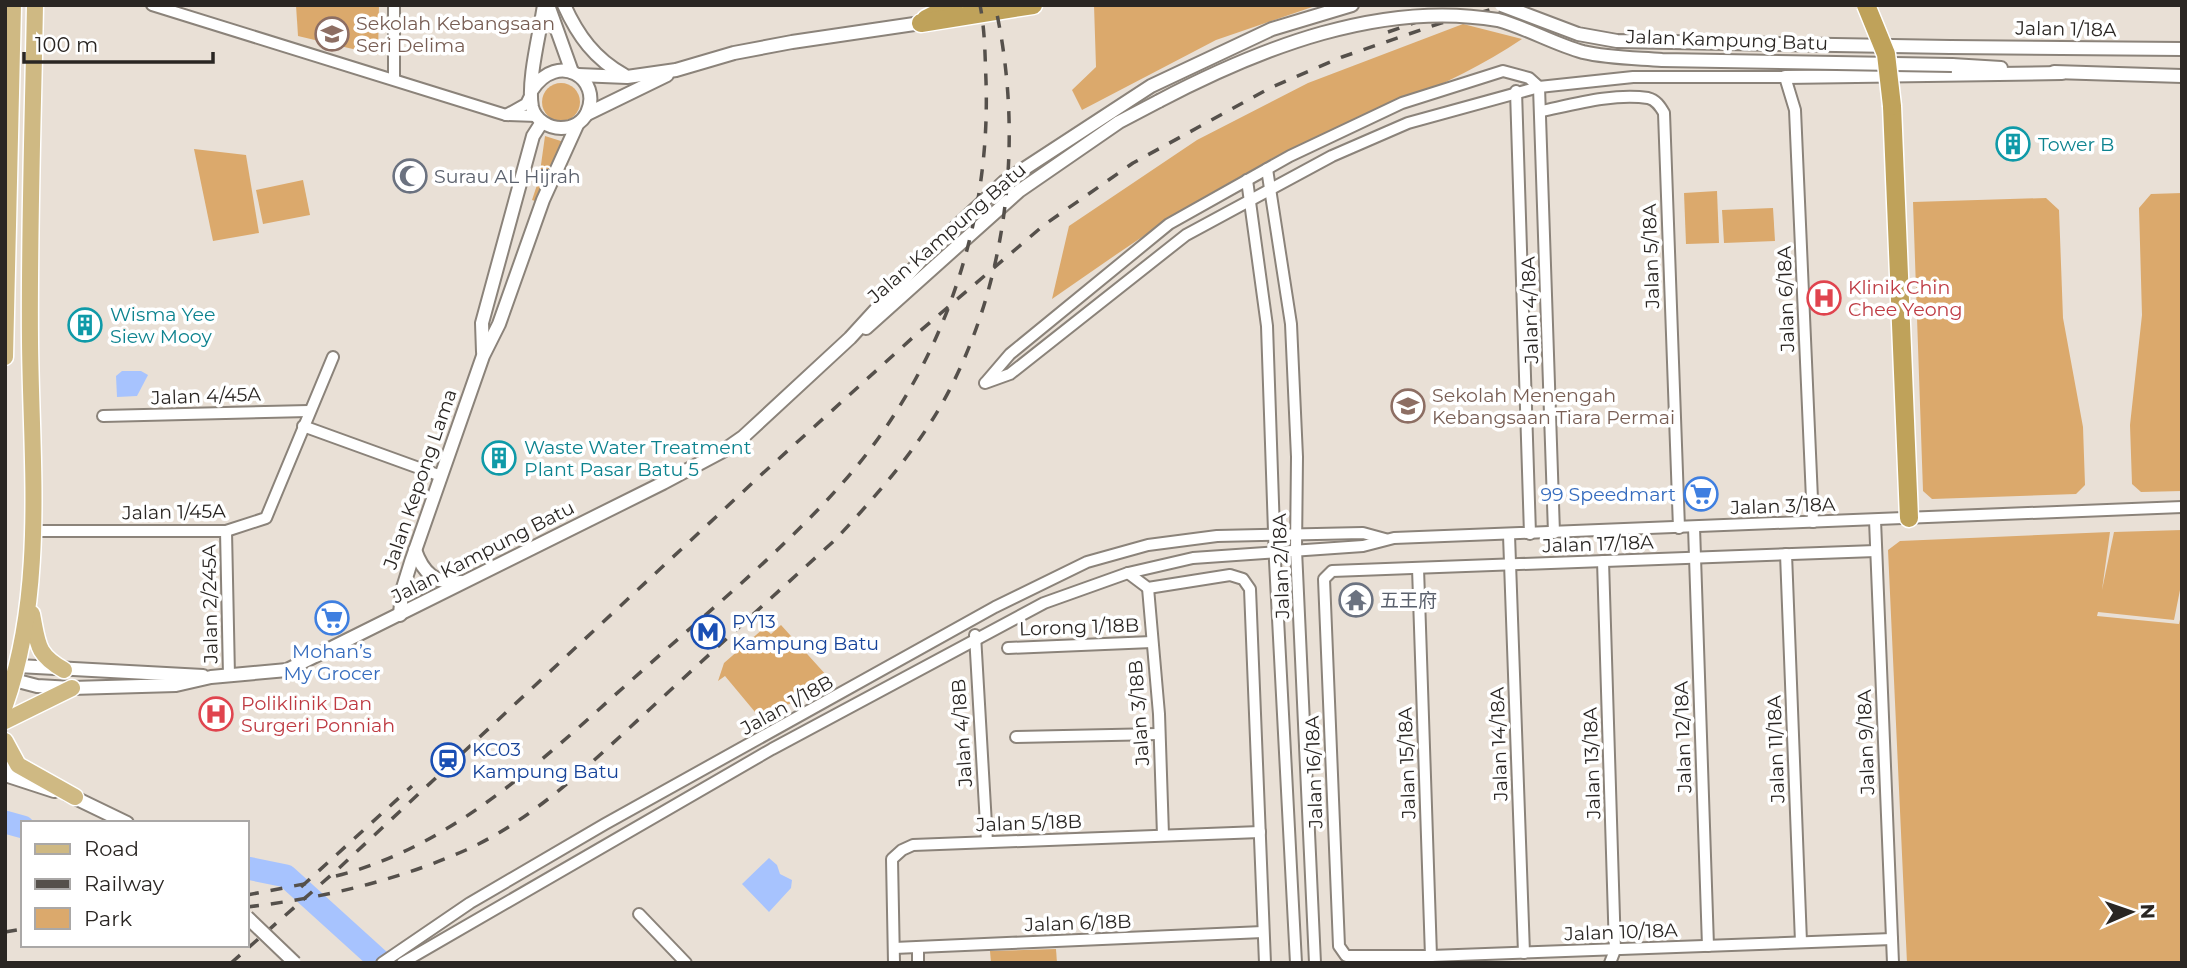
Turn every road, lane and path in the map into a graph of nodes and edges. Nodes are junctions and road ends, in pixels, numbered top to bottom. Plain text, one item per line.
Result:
1 (13, 5) edge
2 (35, 5) edge
3 (152, 5) edge
4 (394, 5) edge
5 (546, 5) edge
6 (564, 5) edge
7 (980, 5) edge
8 (1033, 5) edge
9 (1352, 5) edge
10 (1501, 5) edge
11 (1866, 5) edge
12 (954, 13) edge
13 (920, 23) joint
14 (1951, 47) joint
15 (2182, 49) edge
16 (677, 70) junction
17 (575, 73) junction
18 (2062, 73) junction
19 (2182, 76) edge
20 (627, 77) junction
21 (1785, 77) junction
22 (394, 78) junction
23 (1539, 87) junction
24 (533, 90) junction
25 (1516, 91) junction
26 (1542, 111) junction
27 (506, 114) junction
28 (587, 114) junction
29 (539, 119) junction
30 (577, 125) junction
31 (1267, 169) junction
32 (1247, 180) junction
33 (1270, 188) junction
34 (1250, 200) junction
35 (7, 276) edge
36 (1548, 312) junction
37 (1524, 313) junction
38 (1035, 334) junction
39 (850, 338) junction
40 (1045, 347) junction
41 (483, 356) junction
42 (5, 357) edge
43 (333, 357) dead end
44 (309, 411) junction
45 (103, 416) dead end
46 (303, 426) junction
47 (441, 476) junction
48 (2182, 507) edge
49 (1909, 518) junction
50 (1875, 520) junction
51 (1813, 522) junction
52 (1694, 527) junction
53 (1679, 528) junction
54 (31, 531) junction
55 (226, 531) junction
56 (1555, 533) junction
57 (1530, 534) junction
58 (1296, 535) junction
59 (1509, 535) junction
60 (1275, 536) junction
61 (1385, 539) junction
62 (415, 550) junction
63 (1296, 550) junction
64 (1275, 551) junction
65 (1876, 551) junction
66 (1786, 554) junction
67 (1695, 558) junction
68 (1603, 561) junction
69 (1510, 564) junction
70 (1158, 565) junction
71 (1419, 568) junction
72 (1128, 573) junction
73 (1324, 579) joint
74 (467, 582) junction
75 (1148, 588) junction
76 (30, 605) junction
77 (400, 615) junction
78 (975, 621) junction
79 (975, 640) junction
80 (1152, 642) junction
81 (1008, 648) dead end
82 (64, 670) junction
83 (11, 673) edge
84 (229, 676) junction
85 (211, 677) junction
86 (72, 688) junction
87 (5, 705) edge
88 (5, 720) edge
89 (1159, 734) junction
90 (1016, 737) dead end
91 (5, 741) edge
92 (5, 766) edge
93 (5, 775) edge
94 (75, 797) junction
95 (123, 821) edge
96 (1259, 832) junction
97 (1163, 835) junction
98 (987, 842) junction
99 (481, 896) junction
100 (470, 903) junction
101 (486, 913) junction
102 (639, 914) dead end
103 (248, 918) edge
104 (1264, 932) junction
105 (1892, 939) junction
106 (1801, 943) junction
107 (1708, 946) junction
108 (918, 947) junction
109 (894, 948) junction
110 (1615, 950) junction
111 (1524, 953) junction
112 (1431, 956) junction
113 (1352, 958) joint
114 (295, 963) edge
115 (382, 963) edge
116 (401, 963) edge
117 (686, 963) edge
118 (894, 963) edge
119 (918, 963) edge
120 (1265, 963) edge
121 (1296, 963) edge
122 (1315, 963) edge
123 (1610, 963) edge
124 (1893, 963) edge

1 - 35 main road
2 - 54 main road
3 - 22 street
4 - 22 street
5 - 17 street
5 - 24 street
6 - 20 street
7 - 12 highway
8 - 12 highway
9 - 39 street, Jalan Kampung Batu
10 - 14 street, Jalan Kampung Batu, bridge
11 - 49 highway, bridge
12 - 13 highway
13 - 16 street
14 - 15 street, Jalan 1/18A
16 - 20 street
16 - 28 street
17 - 20 street
17 - 24 street
17 - 28 street
18 - 19 street
18 - 21 street
18 - 39 street, Jalan Kampung Batu, bridge
21 - 23 street
21 - 51 street, Jalan 6/18A
22 - 27 street
23 - 25 street
23 - 26 street, Jalan 4/18A
23 - 31 street
24 - 27 street
24 - 29 street
25 - 33 street
25 - 37 street, Jalan 4/18A
26 - 36 street, Jalan 4/18A
26 - 53 street, Jalan 5/18A
27 - 29 street
28 - 30 street
29 - 30 street
29 - 41 street, Jalan Kepong Lama
30 - 41 street, Jalan Kepong Lama
31 - 32 street
31 - 33 street, Jalan 2/18A
32 - 34 street, Jalan 2/18A
32 - 38 street
33 - 34 street
33 - 58 street, Jalan 2/18A
34 - 40 street
34 - 60 street, Jalan 2/18A
35 - 42 main road
36 - 37 street
36 - 56 street, Jalan 4/18A
37 - 57 street, Jalan 4/18A
38 - 40 street
38 - 40 street
39 - 74 street, Jalan Kampung Batu
41 - 47 street, Jalan Kepong Lama
43 - 44 street, Jalan 1/45A
44 - 45 street, Jalan 4/45A
44 - 46 street, Jalan 1/45A
46 - 47 street
46 - 55 street, Jalan 1/45A
47 - 62 street, Jalan Kepong Lama
48 - 49 street, Jalan 3/18A
49 - 50 street, Jalan 3/18A
50 - 51 street, Jalan 3/18A
50 - 65 street, Jalan 9/18A
51 - 52 street, Jalan 3/18A
52 - 53 street, Jalan 3/18A
52 - 67 street, Jalan 12/18A
53 - 56 street, Jalan 3/18A
54 - 55 street, Jalan 1/45A
54 - 76 main road
55 - 84 street, Jalan 2/245A
56 - 57 street, Jalan 3/18A
57 - 59 street, Jalan 3/18A
58 - 60 street, Jalan 3/18A
58 - 61 street, Jalan 3/18A
58 - 63 street, Jalan 2/18A
59 - 61 street, Jalan 3/18A
59 - 69 street, Jalan 14/18A
60 - 64 street, Jalan 2/18A
60 - 78 street, Jalan 1/18B
61 - 63 street, Jalan 3/18A
62 - 74 street
62 - 77 street, Jalan Kepong Lama
63 - 64 street, Jalan 3/18A
63 - 122 street, Jalan 2/18A
64 - 70 street, Jalan 1/18B
64 - 121 street, Jalan 2/18A
65 - 66 street, Jalan 17/18A
65 - 105 street, Jalan 9/18A
66 - 67 street, Jalan 17/18A
66 - 106 street, Jalan 11/18A
67 - 68 street, Jalan 17/18A
67 - 107 street, Jalan 12/18A
68 - 69 street, Jalan 17/18A
68 - 110 street, Jalan 13/18A
69 - 71 street, Jalan 17/18A
69 - 111 street, Jalan 14/18A
70 - 72 street, Jalan 1/18B
70 - 75 street
71 - 73 street, Jalan 17/18A
71 - 112 street, Jalan 15/18A
72 - 75 street
72 - 79 street, Jalan 1/18B
73 - 113 street, Jalan 16/18A
74 - 77 street, Jalan Kampung Batu
75 - 80 street, Jalan 3/18B
75 - 96 street, Jalan 2/18A
76 - 82 main road
76 - 83 main road
77 - 84 street, Jalan Kampung Batu
78 - 79 street, Jalan 4/18B
78 - 99 street, Jalan 1/18B
79 - 98 street, Jalan 4/18B
79 - 101 street, Jalan 1/18B
80 - 81 street, Lorong 1/18B
80 - 89 street, Jalan 3/18B
82 - 83 street, Jalan Kampung Batu
82 - 85 street, Jalan Kampung Batu
83 - 86 street, Jalan Kampung Batu
83 - 87 main road
84 - 85 street, Jalan Kampung Batu
85 - 86 street, Jalan Kampung Batu
86 - 88 main road
89 - 90 street
89 - 97 street, Jalan 3/18B
91 - 94 main road
92 - 94 street
93 - 94 street
94 - 95 street
96 - 97 street, Jalan 5/18B
96 - 104 street, Jalan 2/18A
97 - 98 street, Jalan 5/18B
98 - 109 street, Jalan 5/18B
99 - 100 street, Jalan 1/18B
99 - 101 street
100 - 101 street
100 - 115 street, Jalan 1/18B
101 - 116 street, Jalan 1/18B
102 - 117 street
103 - 114 street, bridge
104 - 108 street, Jalan 6/18B
104 - 120 street, Jalan 2/18A
105 - 106 street, Jalan 10/18A
105 - 124 street, Jalan 9/18A
106 - 107 street, Jalan 10/18A
107 - 110 street, Jalan 10/18A
108 - 109 street, Jalan 6/18B
108 - 119 street
109 - 118 street
110 - 111 street, Jalan 10/18A
110 - 123 street, Jalan 13/18A
111 - 112 street, Jalan 10/18A
112 - 113 street, Jalan 10/18A

